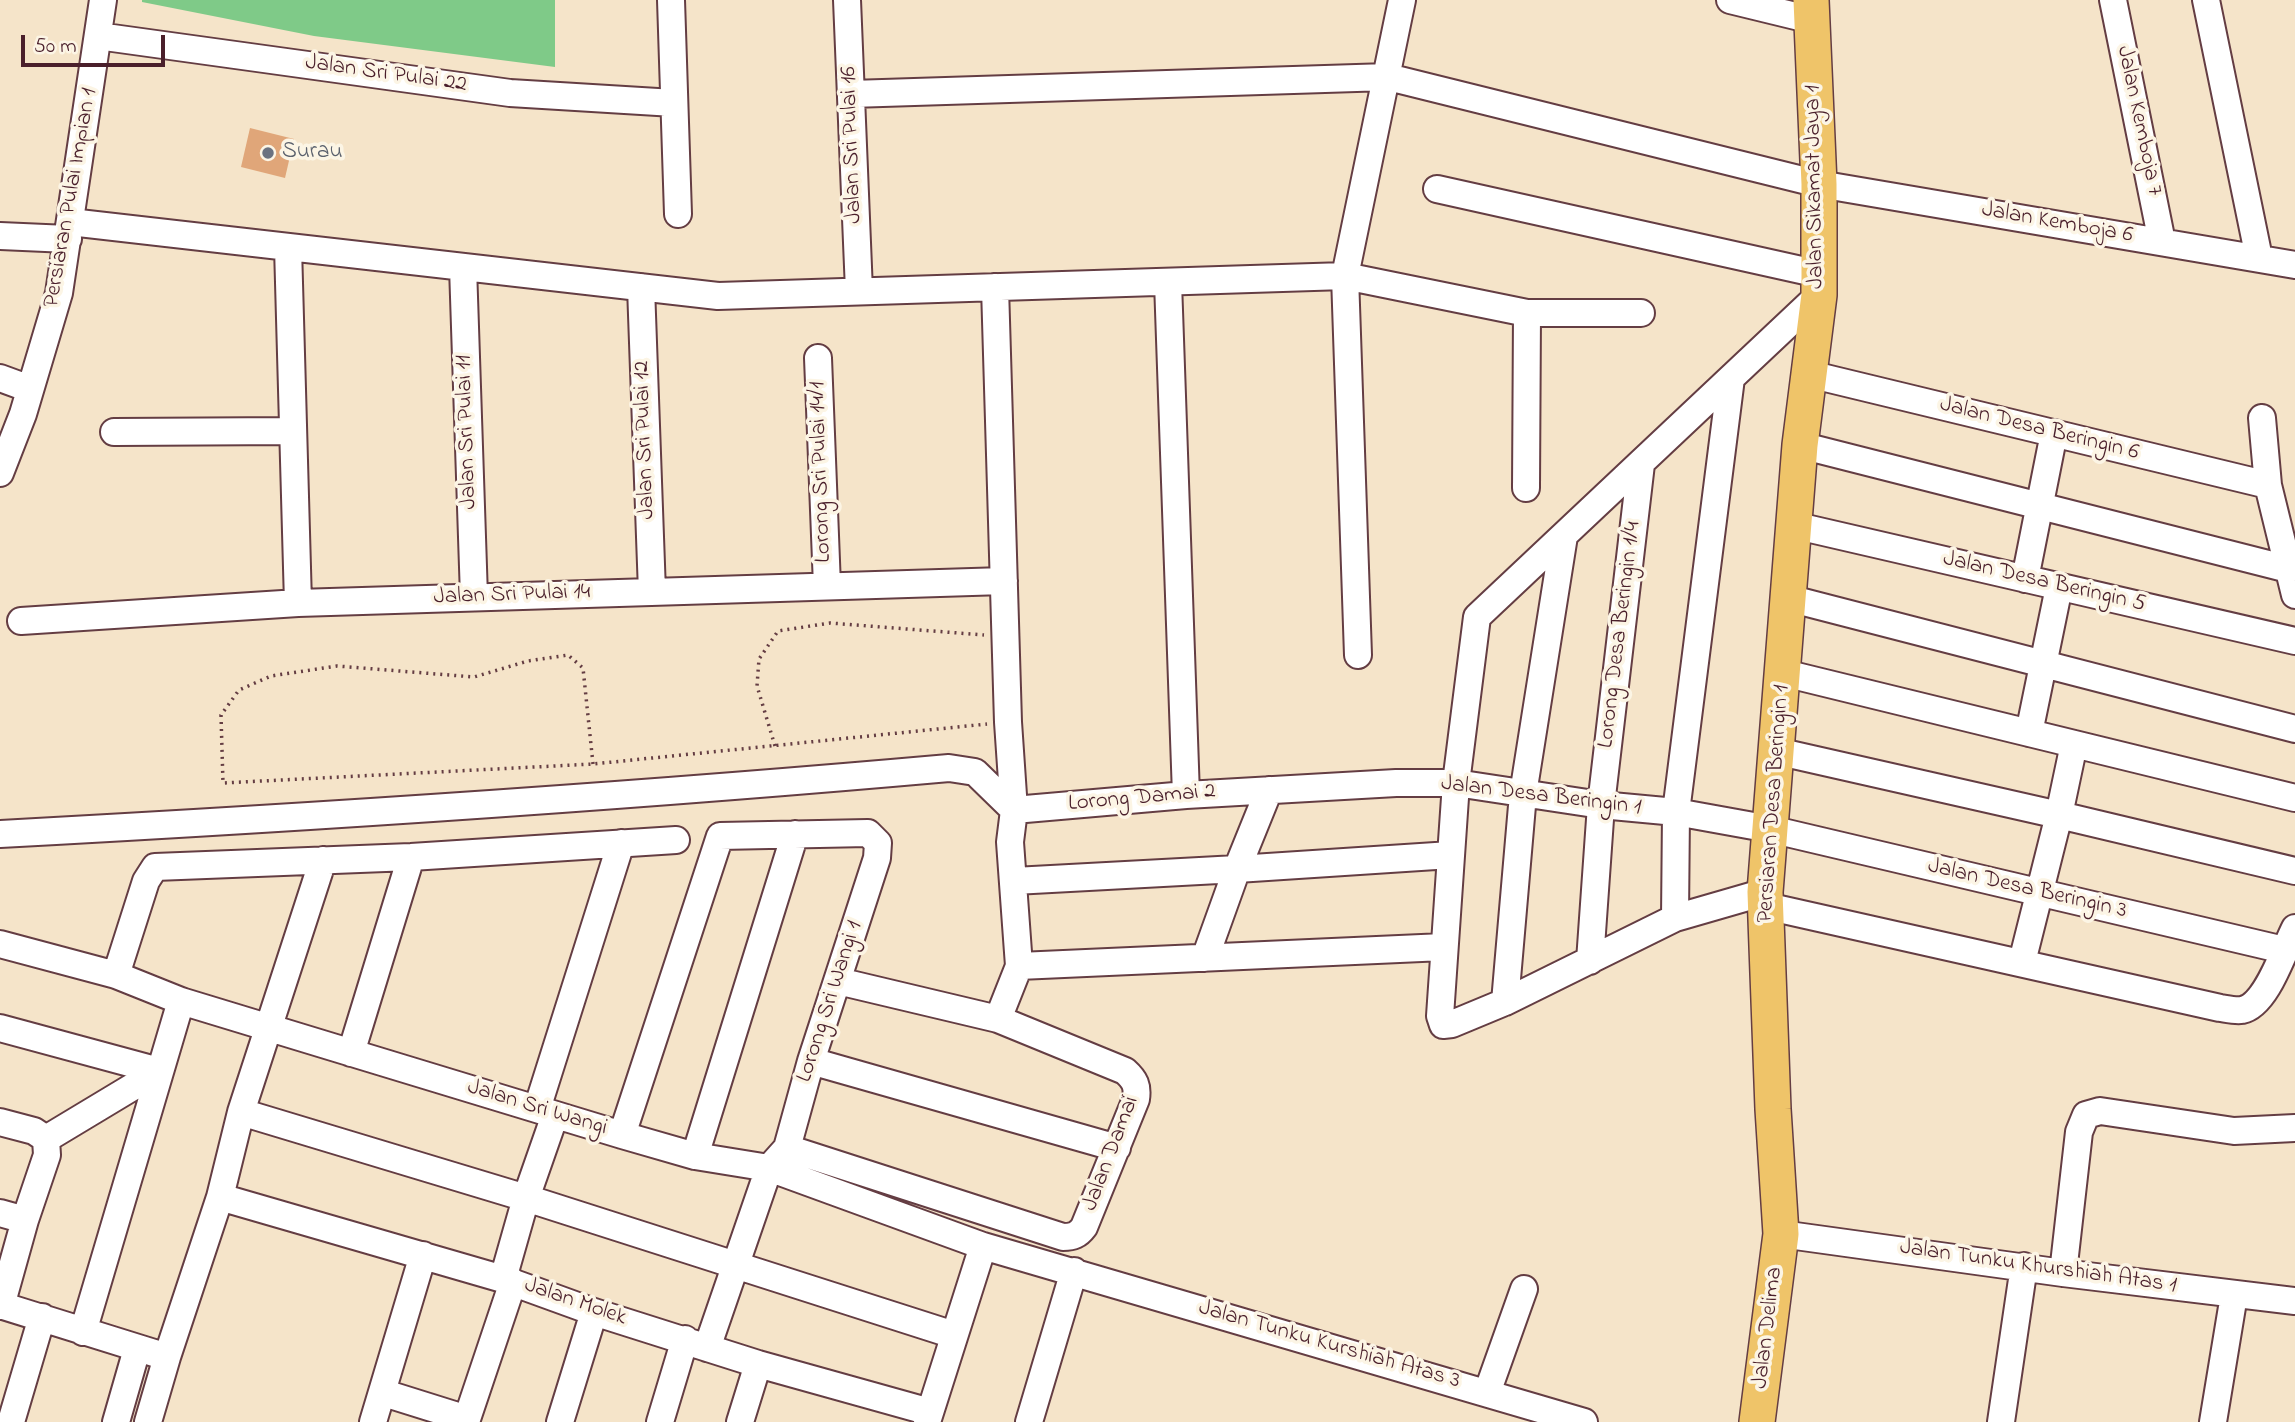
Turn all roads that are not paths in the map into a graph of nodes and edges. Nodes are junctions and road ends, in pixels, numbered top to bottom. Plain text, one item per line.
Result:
1 (103, 0) edge
2 (671, 0) edge
3 (847, 0) edge
4 (1402, 0) edge
5 (1730, 0) edge
6 (2113, 0) edge
7 (2206, 0) edge
8 (1812, 10) edge
9 (98, 36) junction
10 (1388, 77) junction
11 (851, 94) junction
12 (674, 103) junction
13 (1819, 184) junction
14 (1437, 189) dead end
15 (678, 214) dead end
16 (69, 231) junction
17 (0, 236) edge
18 (2162, 242) junction
19 (288, 247) junction
20 (2259, 258) junction
21 (2295, 265) edge
22 (463, 267) junction
23 (1345, 276) junction
24 (1168, 282) junction
25 (1819, 285) junction
26 (641, 287) junction
27 (995, 287) junction
28 (859, 291) junction
29 (1527, 313) junction
30 (1640, 313) dead end
31 (818, 358) dead end
32 (1809, 374) junction
33 (0, 378) edge
34 (1731, 378) junction
35 (30, 390) junction
36 (2262, 418) dead end
37 (293, 431) junction
38 (114, 432) dead end
39 (2054, 433) junction
40 (1800, 445) junction
41 (1641, 464) junction
42 (0, 473) edge
43 (2268, 485) junction
44 (1526, 488) dead end
45 (2040, 506) junction
46 (1793, 525) junction
47 (1564, 536) junction
48 (2288, 569) junction
49 (2025, 579) junction
50 (1004, 581) junction
51 (827, 586) junction
52 (2060, 587) junction
53 (652, 592) junction
54 (2295, 595) edge
55 (474, 597) junction
56 (1788, 597) junction
57 (298, 603) junction
58 (21, 621) dead end
59 (2295, 642) edge
60 (1358, 655) dead end
61 (2043, 663) junction
62 (1784, 673) junction
63 (2295, 729) edge
64 (2029, 733) junction
65 (2074, 744) junction
66 (1776, 751) junction
67 (1456, 783) junction
68 (1269, 790) junction
69 (1186, 794) junction
70 (1523, 794) junction
71 (2295, 799) edge
72 (1601, 805) junction
73 (1014, 810) junction
74 (1676, 812) junction
75 (2059, 815) junction
76 (1770, 829) junction
77 (0, 834) edge
78 (794, 834) junction
79 (676, 840) dead end
80 (621, 844) junction
81 (1451, 855) junction
82 (411, 857) junction
83 (323, 860) junction
84 (1237, 870) junction
85 (2295, 871) edge
86 (1014, 881) junction
87 (2038, 892) junction
88 (1766, 899) junction
89 (1675, 918) junction
90 (2289, 939) edge
91 (0, 944) edge
92 (1444, 947) junction
93 (1205, 958) junction
94 (1590, 961) junction
95 (2022, 962) junction
96 (1019, 966) junction
97 (116, 975) junction
98 (838, 981) junction
99 (181, 1001) junction
100 (1505, 1002) junction
101 (998, 1019) junction
102 (268, 1026) junction
103 (0, 1028) edge
104 (351, 1053) junction
105 (811, 1061) junction
106 (159, 1071) junction
107 (241, 1112) junction
108 (546, 1112) junction
109 (0, 1122) edge
110 (2295, 1128) edge
111 (622, 1135) junction
112 (46, 1139) junction
113 (787, 1148) junction
114 (1118, 1148) junction
115 (695, 1156) junction
116 (769, 1168) junction
117 (220, 1197) junction
118 (526, 1198) junction
119 (12, 1217) edge
120 (1781, 1234) junction
121 (983, 1246) junction
122 (423, 1255) junction
123 (734, 1265) junction
124 (2024, 1266) junction
125 (1074, 1271) junction
126 (2063, 1273) junction
127 (508, 1280) junction
128 (1524, 1289) dead end
129 (2234, 1294) junction
130 (2295, 1301) edge
131 (0, 1306) edge
132 (594, 1312) junction
133 (42, 1317) junction
134 (83, 1332) junction
135 (954, 1335) junction
136 (696, 1343) junction
137 (137, 1349) junction
138 (167, 1357) junction
139 (758, 1364) junction
140 (384, 1392) junction
141 (1487, 1393) junction
142 (9, 1409) edge
143 (928, 1417) edge
144 (466, 1421) edge
145 (116, 1422) edge
146 (148, 1422) edge
147 (373, 1422) edge
148 (560, 1422) edge
149 (660, 1422) edge
150 (740, 1422) edge
151 (1029, 1422) edge
152 (1584, 1422) edge
153 (1757, 1422) edge
154 (2001, 1422) edge
155 (2213, 1422) edge

1 - 9 street, Persiaran Pulai Impian 1
2 - 12 street
3 - 11 street, Jalan Sri Pulai 16
4 - 10 street
5 - 8 street
6 - 18 street, Jalan Kemboja 7
7 - 20 street
8 - 13 main road, Jalan Sikamat Jaya 1
9 - 12 street, Jalan Sri Pulai 22
9 - 16 street, Persiaran Pulai Impian 1
10 - 11 street, Jalan Kemboja 6
10 - 13 street, Jalan Kemboja 6
10 - 23 street
11 - 28 street, Jalan Sri Pulai 16
12 - 15 street
13 - 18 street, Jalan Kemboja 6
13 - 25 main road, Jalan Sikamat Jaya 1
14 - 25 street
16 - 17 street
16 - 19 street
16 - 35 street, Persiaran Pulai Impian 1
18 - 20 street, Jalan Kemboja 6
19 - 22 street
19 - 37 street
20 - 21 street, Jalan Kemboja 6
22 - 26 street
22 - 55 street, Jalan Sri Pulai 11
23 - 24 street
23 - 29 street
23 - 60 street
24 - 27 street
24 - 69 street
25 - 32 main road, Jalan Sikamat Jaya 1
25 - 34 street
26 - 28 street
26 - 53 street, Jalan Sri Pulai 12
27 - 28 street
27 - 50 street
29 - 30 street
29 - 44 street
31 - 51 street, Lorong Sri Pulai 14/1
32 - 39 street, Jalan Desa Beringin 6
32 - 40 main road, Persiaran Desa Beringin 1
33 - 35 street
34 - 41 street
34 - 74 street
35 - 42 street, Persiaran Pulai Impian 1
36 - 43 street
37 - 38 street
37 - 57 street
39 - 43 street, Jalan Desa Beringin 6
39 - 45 street
40 - 45 street
40 - 46 main road, Persiaran Desa Beringin 1
41 - 47 street
41 - 72 street, Lorong Desa Beringin 1/4
43 - 48 street
45 - 48 street
45 - 49 street
46 - 49 street, Jalan Desa Beringin 5
46 - 56 main road, Persiaran Desa Beringin 1
47 - 67 street
47 - 70 street
48 - 54 street
49 - 52 street, Jalan Desa Beringin 5
50 - 51 street, Jalan Sri Pulai 14
50 - 73 street
51 - 53 street, Jalan Sri Pulai 14
52 - 59 street, Jalan Desa Beringin 5
52 - 61 street
53 - 55 street, Jalan Sri Pulai 14
55 - 57 street, Jalan Sri Pulai 14
56 - 61 street
56 - 62 main road, Persiaran Desa Beringin 1
57 - 58 street, Jalan Sri Pulai 14
61 - 63 street
61 - 64 street
62 - 64 street
62 - 66 main road, Persiaran Desa Beringin 1
64 - 65 street
65 - 71 street
65 - 75 street
66 - 75 street
66 - 76 main road, Persiaran Desa Beringin 1
67 - 68 street, Jalan Desa Beringin 1
67 - 70 street, Jalan Desa Beringin 1
67 - 81 street
68 - 69 street, Lorong Damai 2
68 - 84 street
69 - 73 street, Lorong Damai 2
70 - 72 street, Jalan Desa Beringin 1
70 - 100 street
72 - 74 street, Jalan Desa Beringin 1
72 - 94 street, Lorong Desa Beringin 1/4
73 - 77 street
73 - 86 street
74 - 76 street, Jalan Desa Beringin 1
74 - 89 street
75 - 85 street
75 - 87 street
76 - 87 street, Jalan Desa Beringin 3
76 - 88 main road, Persiaran Desa Beringin 1
78 - 98 street, Lorong Sri Wangi 1
78 - 111 street
78 - 115 street
79 - 80 street
80 - 82 street
80 - 108 street
81 - 84 street
81 - 92 street
82 - 83 street
82 - 104 street
83 - 97 street
83 - 102 street
84 - 86 street
84 - 93 street
86 - 96 street
87 - 90 street, Jalan Desa Beringin 3
87 - 95 street
88 - 89 street
88 - 95 street
88 - 120 main road, Persiaran Desa Beringin 1
89 - 94 street
90 - 95 street
91 - 97 street, Jalan Sri Wangi
92 - 93 street
92 - 100 street
93 - 96 street
94 - 100 street
96 - 101 street
97 - 99 street, Jalan Sri Wangi
98 - 101 street, Jalan Damai
98 - 105 street, Lorong Sri Wangi 1
99 - 102 street, Jalan Sri Wangi
99 - 106 street
101 - 114 street, Jalan Damai
102 - 104 street, Jalan Sri Wangi
102 - 107 street
103 - 106 street
104 - 108 street, Jalan Sri Wangi
105 - 113 street, Lorong Sri Wangi 1
105 - 114 street
106 - 112 street
106 - 134 street
107 - 117 street
107 - 118 street
108 - 111 street, Jalan Sri Wangi
108 - 118 street
109 - 112 street
110 - 126 street
111 - 115 street, Jalan Sri Wangi
112 - 119 street
113 - 114 street, Jalan Damai
113 - 116 street, Lorong Sri Wangi 1
115 - 116 street, Jalan Sri Wangi
116 - 121 street, Jalan Sri Wangi
116 - 123 street
117 - 122 street, Jalan Molek
117 - 138 street
118 - 123 street
118 - 127 street
119 - 131 street
120 - 124 street, Jalan Tunku Khurshiah Atas 1
120 - 153 main road, Jalan Delima
121 - 125 street, Jalan Sri Wangi
121 - 135 street
122 - 127 street, Jalan Molek
122 - 140 street
123 - 135 street
123 - 136 street
124 - 126 street, Jalan Tunku Khurshiah Atas 1
124 - 154 street
125 - 141 street, Jalan Tunku Kurshiah Atas 3
125 - 151 street
126 - 129 street, Jalan Tunku Khurshiah Atas 1
127 - 132 street, Jalan Molek
127 - 144 street
128 - 141 street
129 - 130 street, Jalan Tunku Khurshiah Atas 1
129 - 155 street
131 - 133 street
132 - 136 street, Jalan Molek
132 - 148 street
133 - 134 street
133 - 142 street
134 - 137 street
135 - 143 street
136 - 139 street, Jalan Molek
136 - 149 street
137 - 138 street
137 - 145 street
138 - 146 street
139 - 143 street, Jalan Molek
139 - 150 street
140 - 144 street
140 - 147 street
141 - 152 street, Jalan Tunku Kurshiah Atas 3

